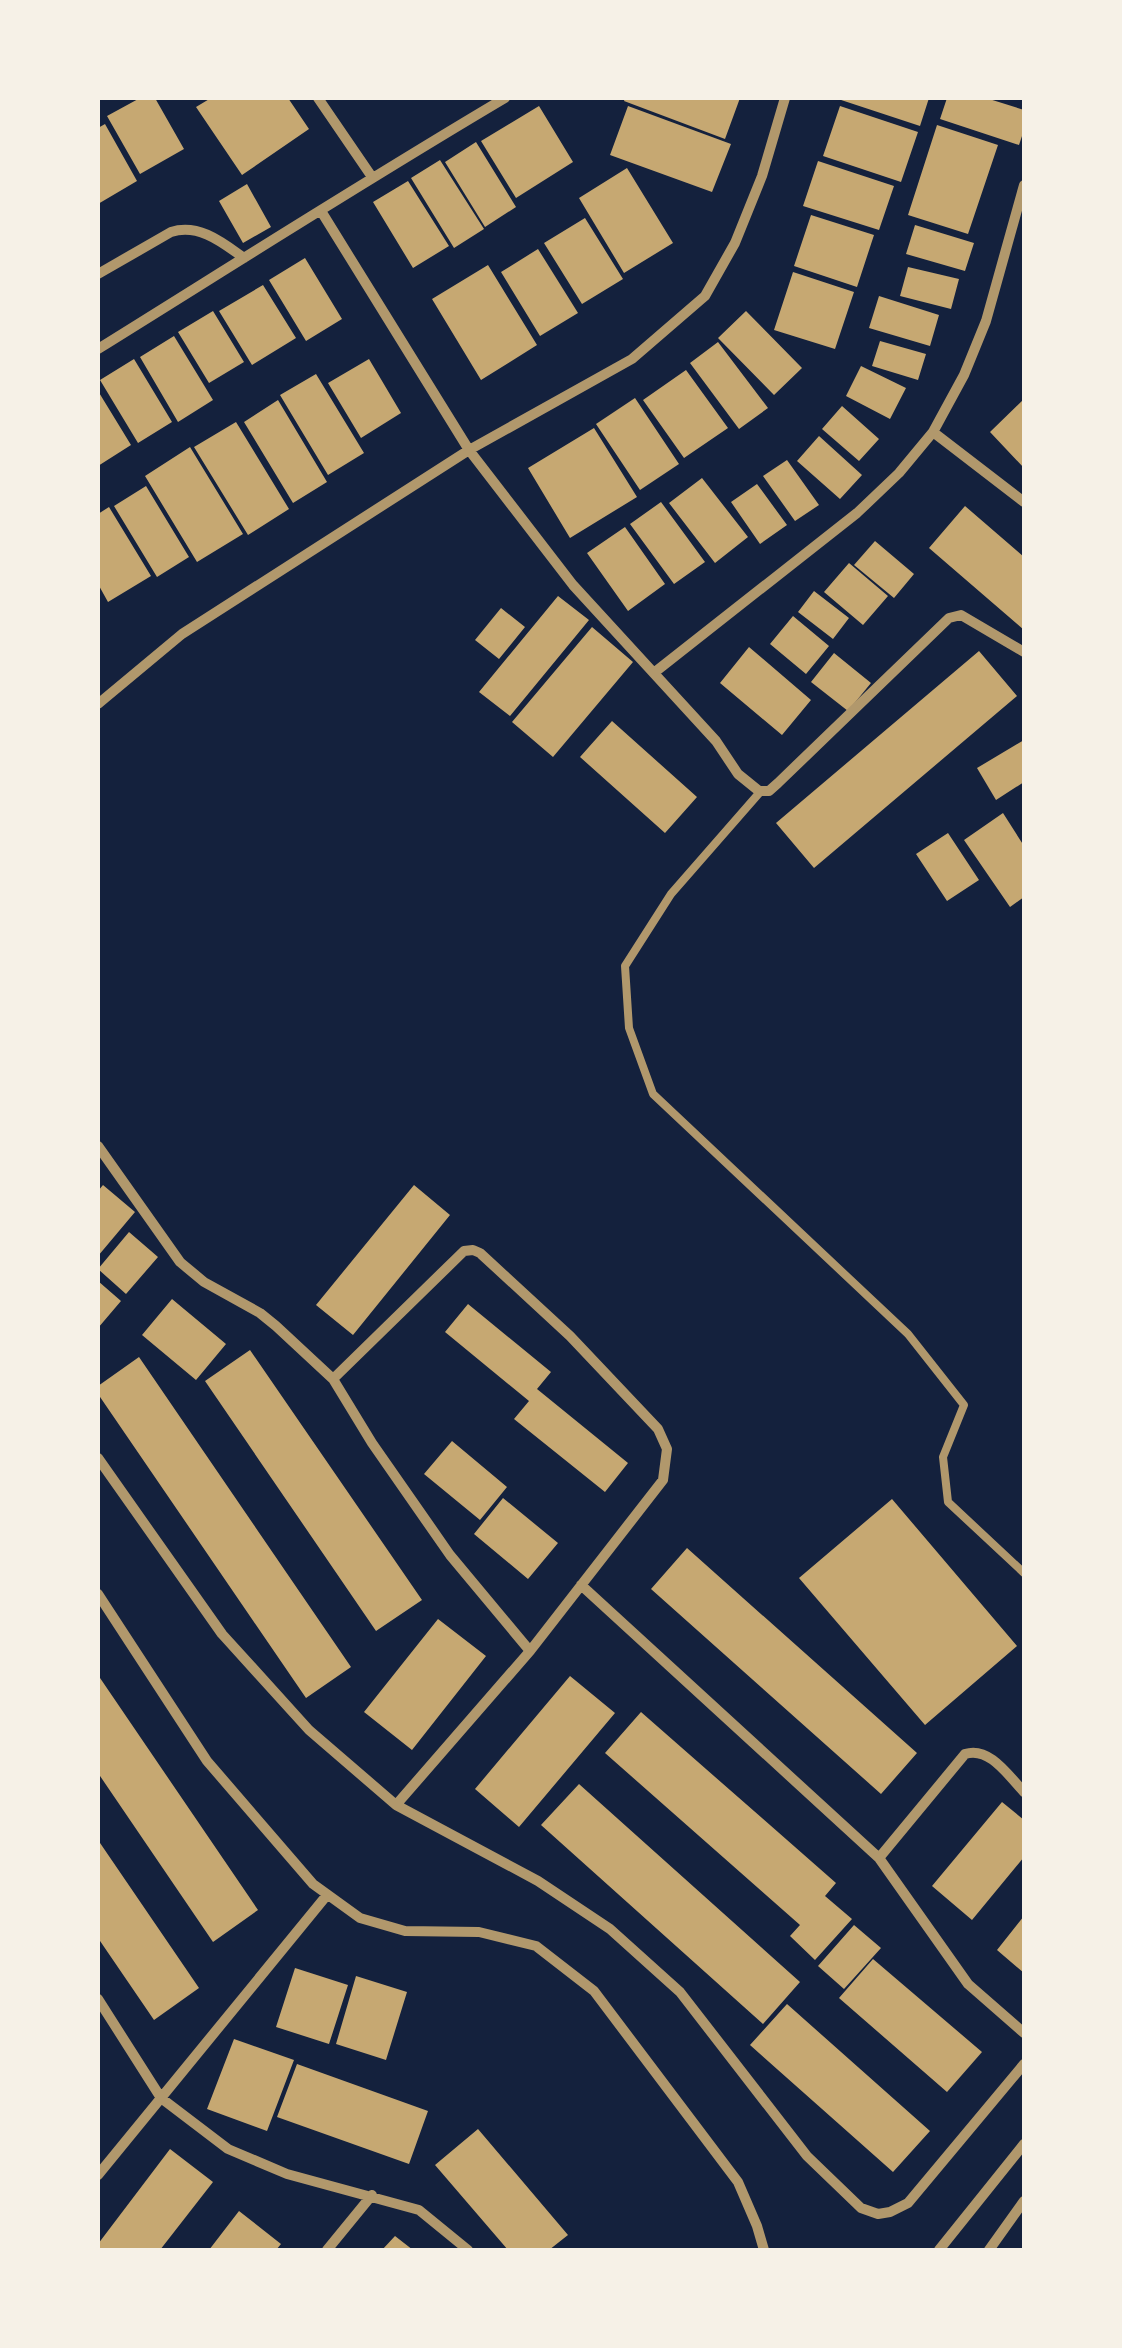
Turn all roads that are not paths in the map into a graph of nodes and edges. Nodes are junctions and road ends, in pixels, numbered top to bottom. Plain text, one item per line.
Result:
1 (318, 98) edge
2 (505, 98) edge
3 (785, 98) edge
4 (372, 177) junction
5 (1024, 186) edge
6 (321, 211) junction
7 (244, 258) junction
8 (98, 274) edge
9 (98, 349) edge
10 (933, 432) junction
11 (469, 450) junction
12 (1024, 502) edge
13 (1024, 652) edge
14 (654, 672) junction
15 (98, 704) edge
16 (760, 791) junction
17 (98, 1146) edge
18 (332, 1380) junction
19 (98, 1458) edge
20 (1024, 1573) edge
21 (581, 1585) junction
22 (98, 1594) edge
23 (530, 1651) junction
24 (1024, 1792) edge
25 (396, 1805) junction
26 (880, 1858) junction
27 (327, 1895) junction
28 (98, 1999) edge
29 (1024, 2033) edge
30 (1024, 2064) edge
31 (161, 2098) junction
32 (1024, 2144) edge
33 (98, 2174) edge
34 (372, 2196) junction
35 (1024, 2201) edge
36 (327, 2250) edge
37 (468, 2250) edge
38 (764, 2250) edge
39 (940, 2250) edge
40 (989, 2250) edge

1 - 4 street
2 - 4 street
3 - 11 street
4 - 6 street
5 - 10 street
6 - 7 street
6 - 11 street
7 - 8 street
7 - 9 street
10 - 12 street
10 - 14 street
11 - 14 street
11 - 15 street
13 - 16 street
14 - 16 street
16 - 20 lane
17 - 18 street
18 - 21 street
18 - 23 street
19 - 25 street
21 - 23 street
21 - 26 street
22 - 27 street
23 - 25 street
24 - 26 street
25 - 30 street
26 - 29 street
27 - 31 street
27 - 38 street
28 - 31 street
31 - 33 street
31 - 34 street
32 - 39 street
34 - 36 street
34 - 37 street
35 - 40 street

